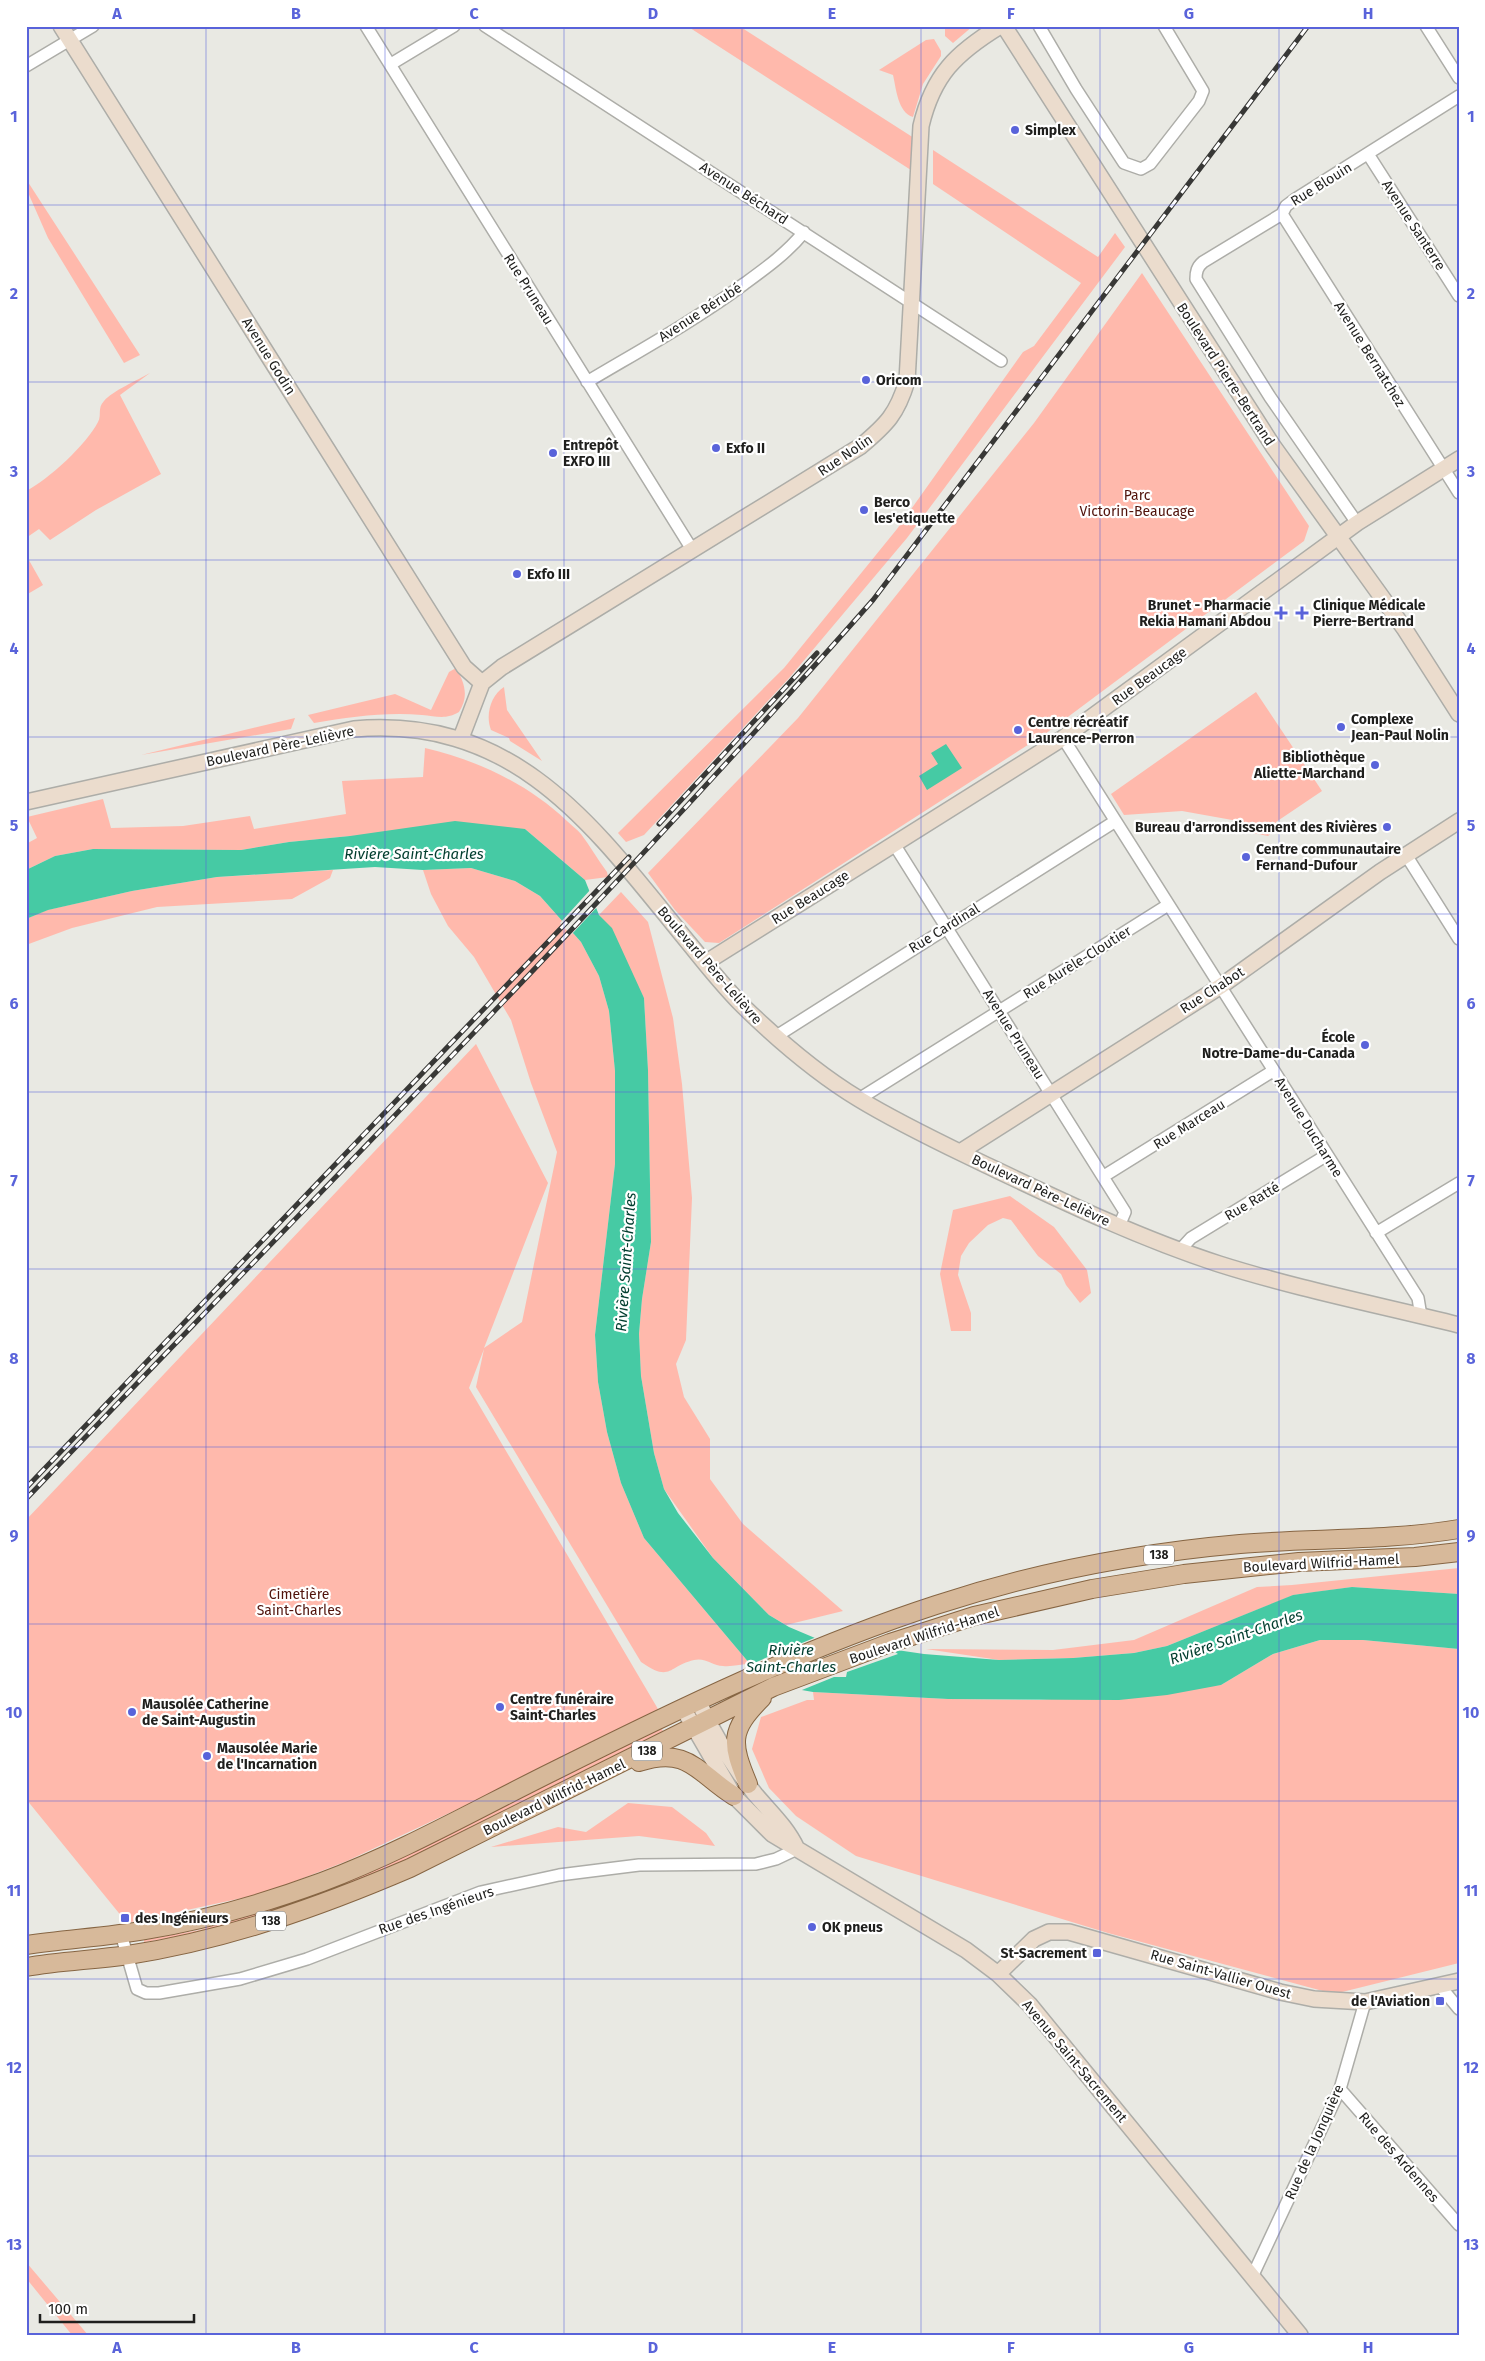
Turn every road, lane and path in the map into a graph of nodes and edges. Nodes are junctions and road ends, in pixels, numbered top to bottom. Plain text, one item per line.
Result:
1 (61, 26) edge
2 (93, 26) edge
3 (366, 26) edge
4 (454, 26) edge
5 (485, 26) edge
6 (1000, 26) edge
7 (1004, 26) edge
8 (1039, 26) edge
9 (1164, 26) edge
10 (1426, 26) edge
11 (70, 40) junction
12 (391, 64) junction
13 (26, 66) edge
14 (1459, 78) edge
15 (1459, 96) edge
16 (1368, 154) junction
17 (1282, 214) junction
18 (804, 232) junction
19 (1196, 279) joint
20 (1459, 296) edge
21 (913, 302) junction
22 (1001, 361) dead end
23 (587, 382) junction
24 (1459, 459) edge
25 (1444, 469) junction
26 (1459, 493) edge
27 (1357, 523) junction
28 (1338, 537) junction
29 (693, 551) junction
30 (482, 683) junction
31 (1459, 714) edge
32 (461, 738) junction
33 (1062, 738) junction
34 (26, 802) edge
35 (1459, 821) edge
36 (1114, 822) junction
37 (894, 844) junction
38 (1406, 855) junction
39 (1168, 905) junction
40 (947, 926) junction
41 (1459, 939) edge
42 (705, 963) junction
43 (1221, 986) junction
44 (1000, 1010) junction
45 (775, 1037) junction
46 (1273, 1071) junction
47 (1050, 1092) junction
48 (859, 1099) junction
49 (960, 1152) junction
50 (1327, 1155) junction
51 (1104, 1176) junction
52 (1459, 1183) edge
53 (1119, 1226) junction
54 (1376, 1233) junction
55 (1180, 1250) junction
56 (1421, 1316) junction
57 (1459, 1325) edge
58 (1459, 1530) edge
59 (1459, 1552) edge
60 (773, 1687) junction
61 (691, 1704) junction
62 (701, 1723) junction
63 (600, 1774) junction
64 (748, 1784) junction
65 (734, 1796) junction
66 (797, 1849) junction
67 (121, 1934) junction
68 (26, 1945) edge
69 (127, 1955) junction
70 (26, 1967) edge
71 (998, 1974) junction
72 (1459, 1981) edge
73 (1440, 1986) junction
74 (1365, 2002) junction
75 (1459, 2009) edge
76 (1340, 2089) junction
77 (1459, 2225) edge
78 (1252, 2277) junction
79 (1300, 2335) edge

1 - 11 street, Avenue Godin
2 - 11 street
3 - 12 street, Rue Pruneau
4 - 12 street
5 - 18 street, Avenue Béchard
6 - 21 street, Rue Nolin
7 - 28 street, Boulevard Pierre-Bertrand
8 - 9 street
10 - 14 street
11 - 13 street
11 - 30 street, Avenue Godin
12 - 23 street, Rue Pruneau
15 - 16 street, Rue Blouin
16 - 17 street, Rue Blouin
16 - 20 street, Avenue Santerre
17 - 19 street, Rue Blouin
17 - 25 street, Avenue Bernatchez
18 - 21 street, Avenue Béchard
18 - 23 street, Avenue Bérubé
19 - 27 street, Boulevard Pierre-Bertrand
21 - 22 street, Avenue Béchard
21 - 29 street, Rue Nolin
23 - 29 street, Rue Pruneau
24 - 25 street, Rue Beaucage
25 - 26 street, Avenue Bernatchez
25 - 27 street, Rue Beaucage
27 - 28 street, Rue Beaucage
28 - 31 street, Boulevard Pierre-Bertrand
28 - 33 street, Rue Beaucage
29 - 30 street, Rue Nolin
30 - 32 street
32 - 34 street, Boulevard Père-Lelièvre
32 - 42 street, Boulevard Père-Lelièvre
33 - 36 street, Avenue Ducharme
33 - 37 street, Rue Beaucage
35 - 38 street, Rue Chabot
36 - 39 street, Avenue Ducharme
36 - 40 street, Rue Cardinal
37 - 40 street, Avenue Pruneau
37 - 42 street, Rue Beaucage
38 - 41 street
38 - 43 street, Rue Chabot
39 - 43 street, Avenue Ducharme
39 - 44 street, Rue Aurèle-Cloutier
40 - 44 street, Avenue Pruneau
40 - 45 street, Rue Cardinal
42 - 45 street, Boulevard Père-Lelièvre
43 - 46 street, Avenue Ducharme
43 - 47 street, Rue Chabot
44 - 47 street, Avenue Pruneau
44 - 48 street, Rue Aurèle-Cloutier
45 - 48 street, Boulevard Père-Lelièvre
46 - 50 street, Avenue Ducharme
46 - 51 street, Rue Marceau
47 - 49 street, Rue Chabot
47 - 51 street, Avenue Pruneau
48 - 49 street, Boulevard Père-Lelièvre
49 - 53 street, Boulevard Père-Lelièvre
50 - 54 street, Avenue Ducharme
50 - 55 street, Rue Ratté
51 - 53 street, Avenue Pruneau
52 - 54 street
53 - 55 street, Boulevard Père-Lelièvre
54 - 56 street, Avenue Ducharme
55 - 56 street, Boulevard Père-Lelièvre
56 - 57 street, Boulevard Père-Lelièvre
58 - 61 main road, Boulevard Wilfrid-Hamel / 138
59 - 60 main road, Boulevard Wilfrid-Hamel / 138
60 - 62 main road, Boulevard Wilfrid-Hamel / 138
60 - 64 main road
61 - 62 street, Avenue Saint-Sacrement
61 - 67 main road, Boulevard Wilfrid-Hamel / 138
62 - 63 main road, Boulevard Wilfrid-Hamel / 138
62 - 64 street, Avenue Saint-Sacrement
62 - 65 street, Avenue Saint-Sacrement
63 - 65 main road
63 - 69 main road, Boulevard Wilfrid-Hamel / 138
64 - 66 street, Avenue Saint-Sacrement
65 - 66 street, Avenue Saint-Sacrement
66 - 69 street, Rue des Ingénieurs
66 - 71 street, Avenue Saint-Sacrement
67 - 68 main road, Boulevard Wilfrid-Hamel / 138
67 - 69 street, Rue des Ingénieurs
69 - 70 main road, Boulevard Wilfrid-Hamel / 138
71 - 74 street, Rue Saint-Vallier Ouest
71 - 78 street, Avenue Saint-Sacrement
72 - 73 street, Rue Saint-Vallier Ouest
73 - 74 street, Rue Saint-Vallier Ouest
73 - 75 street
74 - 76 street, Rue de la Jonquière
76 - 77 street, Rue des Ardennes
76 - 78 street, Rue de la Jonquière
78 - 79 street, Avenue Saint-Sacrement

